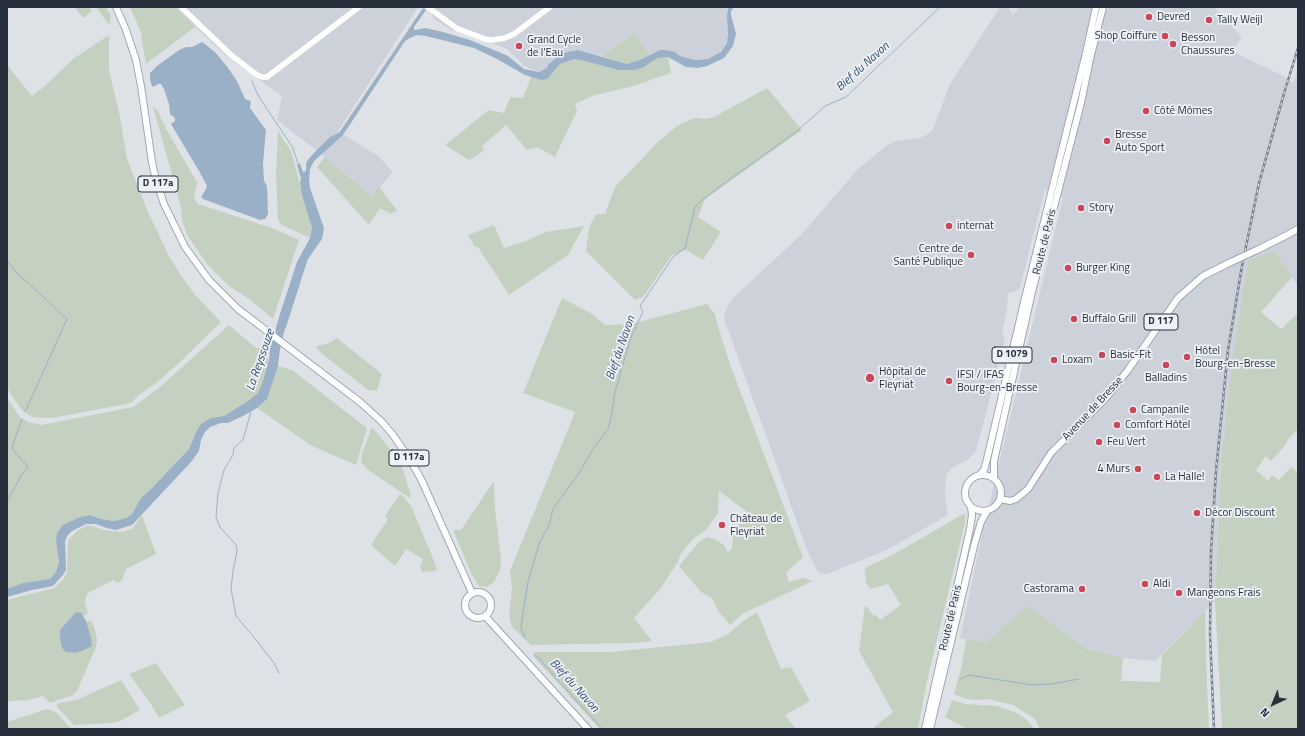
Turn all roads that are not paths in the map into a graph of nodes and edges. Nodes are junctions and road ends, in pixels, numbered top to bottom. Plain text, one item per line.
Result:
1 (116, 7) edge
2 (181, 7) edge
3 (360, 7) edge
4 (550, 7) edge
5 (1096, 7) edge
6 (1103, 7) edge
7 (430, 9) edge
8 (1298, 229) edge
9 (979, 476) junction
10 (994, 479) junction
11 (1000, 499) junction
12 (971, 507) junction
13 (988, 511) junction
14 (472, 593) junction
15 (485, 616) junction
16 (588, 729) edge
17 (925, 729) edge
18 (930, 729) edge

1 - 14 main road, D 117a
2 - 3 street
4 - 7 street
5 - 9 main road, Route de Paris / D 1079
6 - 10 main road, Route de Paris / D 1079
8 - 11 main road, Avenue de Bresse / D 117, bridge
9 - 10 main road
9 - 12 main road
10 - 11 main road
11 - 13 main road
12 - 13 main road
12 - 17 main road, Route de Paris
13 - 18 main road, Route de Paris
14 - 15 main road
14 - 15 main road
15 - 16 main road

